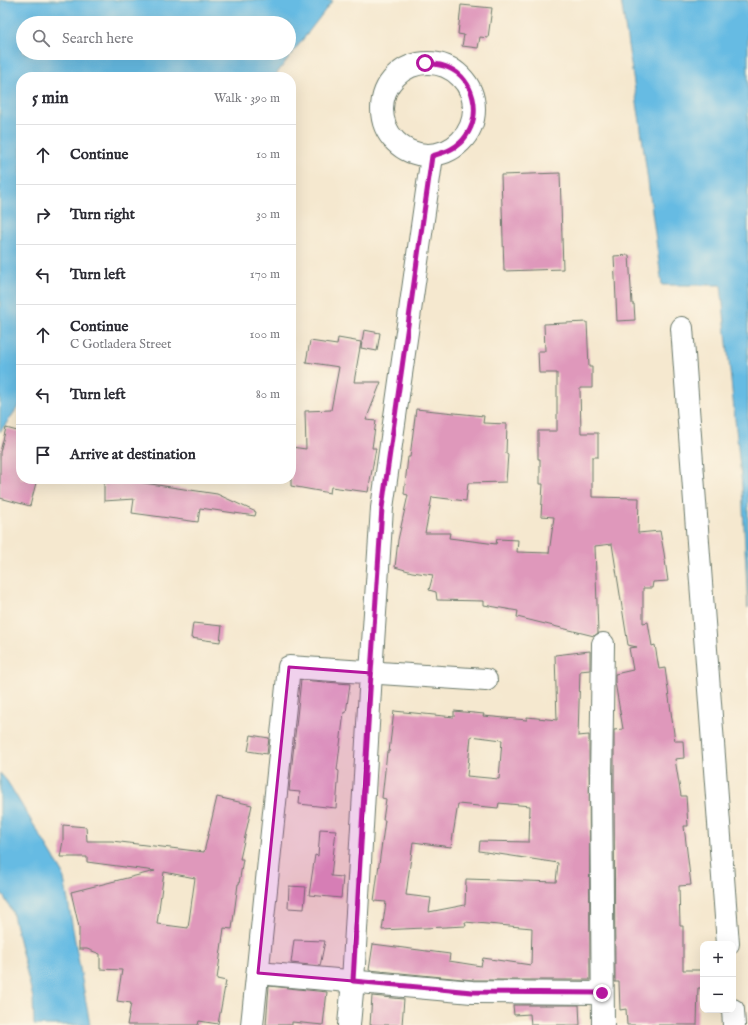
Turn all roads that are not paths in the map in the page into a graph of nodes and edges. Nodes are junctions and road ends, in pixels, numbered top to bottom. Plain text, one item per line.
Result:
1 (432, 156) junction
2 (682, 328) dead end
3 (603, 644) dead end
4 (371, 673) junction
5 (486, 680) dead end
6 (728, 941) edge
7 (258, 973) junction
8 (353, 981) junction
9 (602, 993) junction
10 (733, 1013) edge
11 (252, 1025) edge
12 (349, 1025) edge
13 (603, 1025) edge
14 (734, 1025) edge

1 - 1 street
1 - 4 street
2 - 6 street
3 - 9 street
4 - 5 street
4 - 7 street
4 - 8 street
7 - 8 street
7 - 11 street
8 - 9 street
8 - 12 street
9 - 13 street
10 - 14 street

